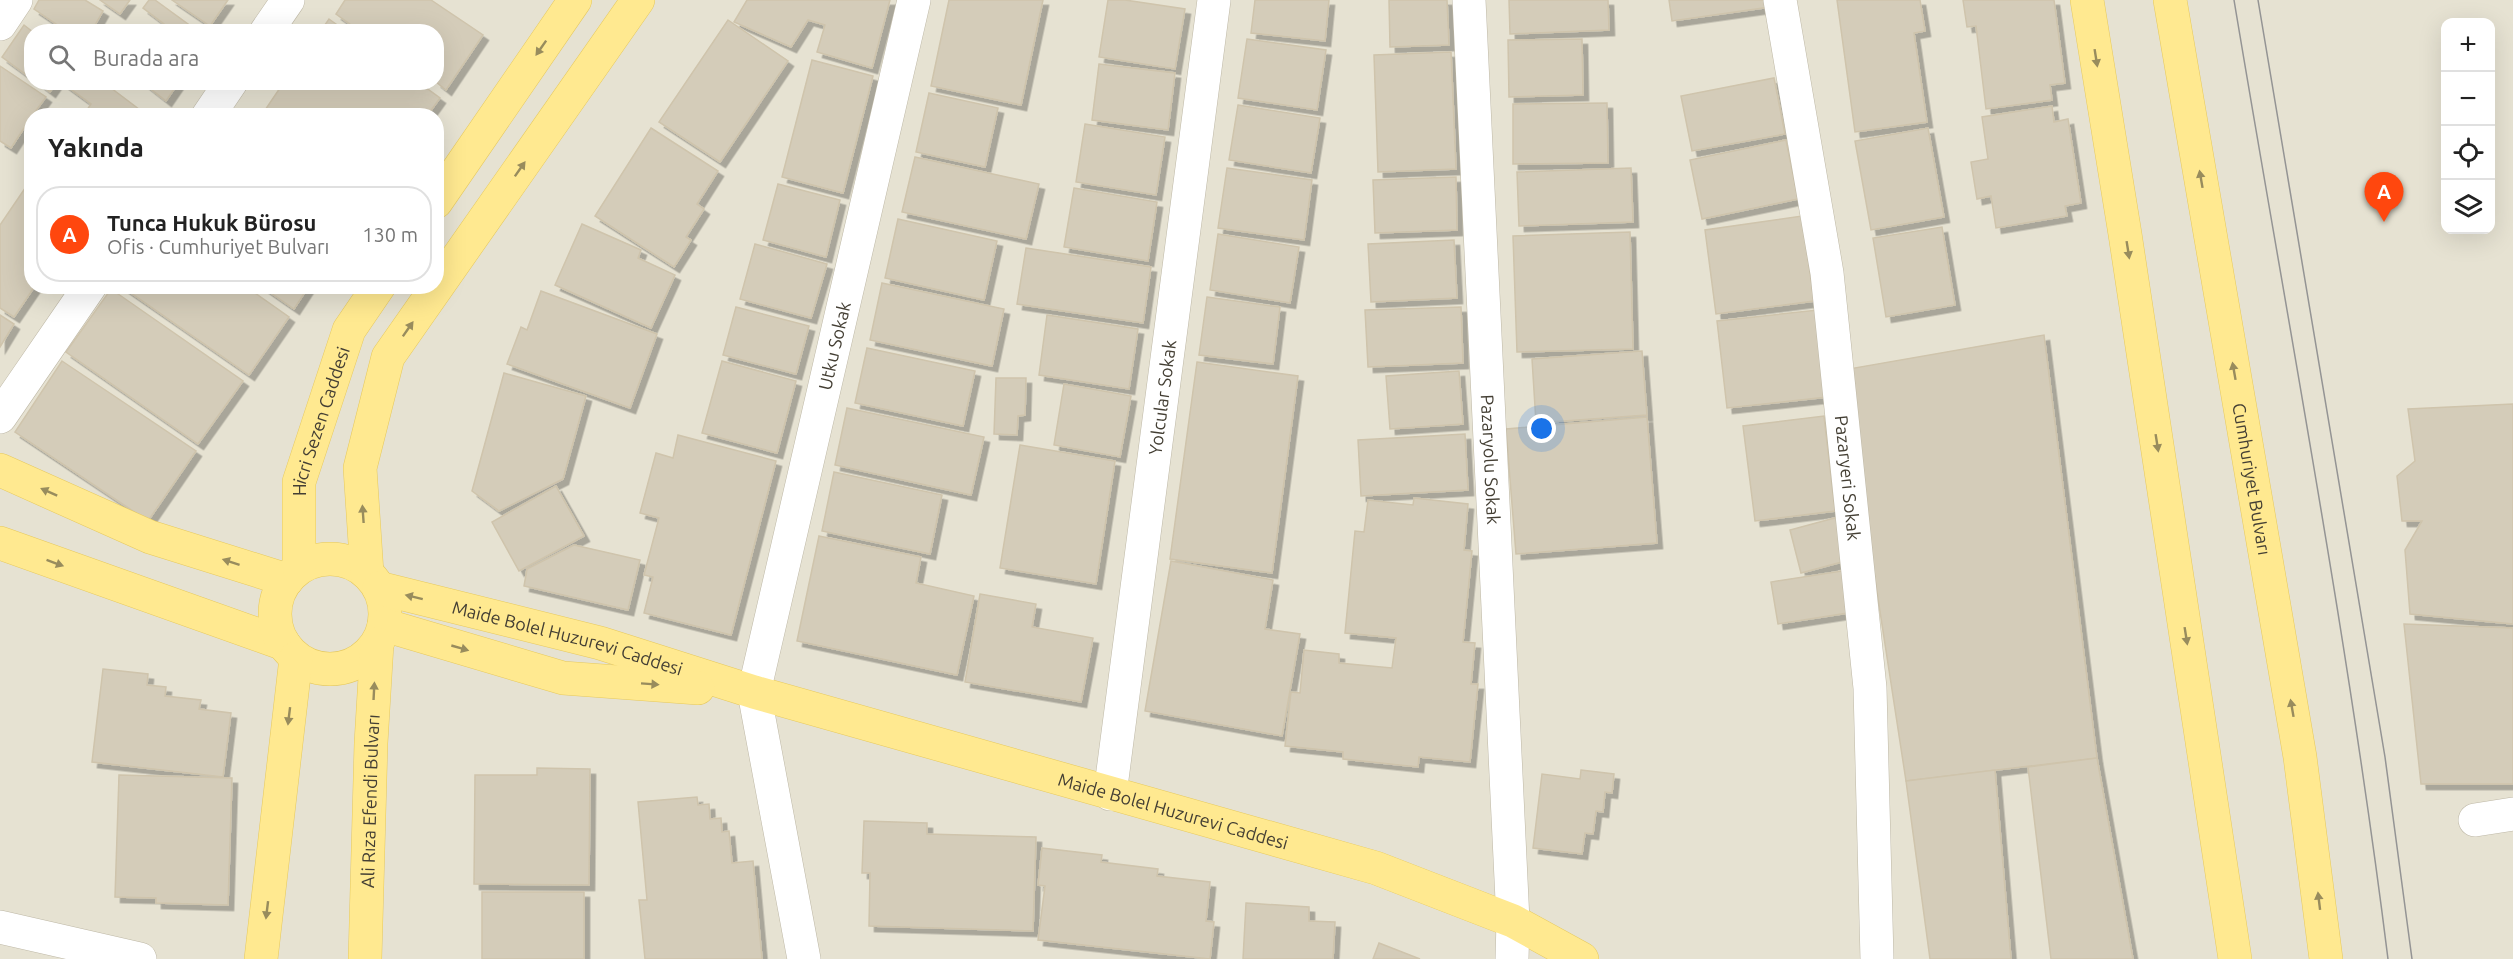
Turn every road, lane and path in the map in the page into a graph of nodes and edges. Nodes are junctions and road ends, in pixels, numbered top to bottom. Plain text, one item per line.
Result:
1 (16, 0) edge
2 (288, 0) edge
3 (575, 0) edge
4 (639, 0) edge
5 (914, 0) edge
6 (1214, 0) edge
7 (1469, 0) edge
8 (1780, 0) edge
9 (2087, 0) edge
10 (2170, 0) edge
11 (0, 24) edge
12 (272, 24) edge
13 (226, 90) edge
14 (213, 108) edge
15 (444, 190) edge
16 (444, 277) edge
17 (85, 294) edge
18 (374, 294) edge
19 (432, 294) edge
20 (0, 417) edge
21 (0, 470) edge
22 (0, 543) edge
23 (293, 574) junction
24 (373, 580) junction
25 (380, 634) junction
26 (290, 651) junction
27 (754, 692) junction
28 (1110, 794) junction
29 (2513, 814) edge
30 (2475, 820) dead end
31 (1513, 921) junction
32 (0, 927) edge
33 (140, 959) edge
34 (261, 959) edge
35 (365, 959) edge
36 (804, 959) edge
37 (1512, 959) edge
38 (1582, 959) edge
39 (1877, 959) edge
40 (2235, 959) edge
41 (2326, 959) edge

1 - 11 street
2 - 12 street
3 -> 15 main road
16 -> 4 main road
5 - 27 street, Utku Sokak
6 - 28 street, Yolcular Sokak
7 - 31 street, Pazaryolu Sokak
8 - 39 street, Pazaryeri Sokak
9 -> 40 main road
41 -> 10 main road, Cumhuriyet Bulvarı
13 - 14 street
17 - 20 street
18 - 23 main road, Hicri Sezen Caddesi
24 -> 19 main road
23 -> 21 main road
22 -> 26 main road
23 - 24 main road
23 - 26 main road
24 - 25 main road
27 -> 24 main road, Maide Bolel Huzurevi Caddesi
25 - 26 main road
25 -> 27 main road, Maide Bolel Huzurevi Caddesi
35 -> 25 main road, Ali Rıza Efendi Bulvarı
26 -> 34 main road
27 - 28 main road, Maide Bolel Huzurevi Caddesi
27 - 36 street
28 - 31 main road, Maide Bolel Huzurevi Caddesi
29 - 30 street
31 - 37 street, Pazaryolu Sokak
31 - 38 main road, Maide Bolel Huzurevi Caddesi
32 - 33 street

